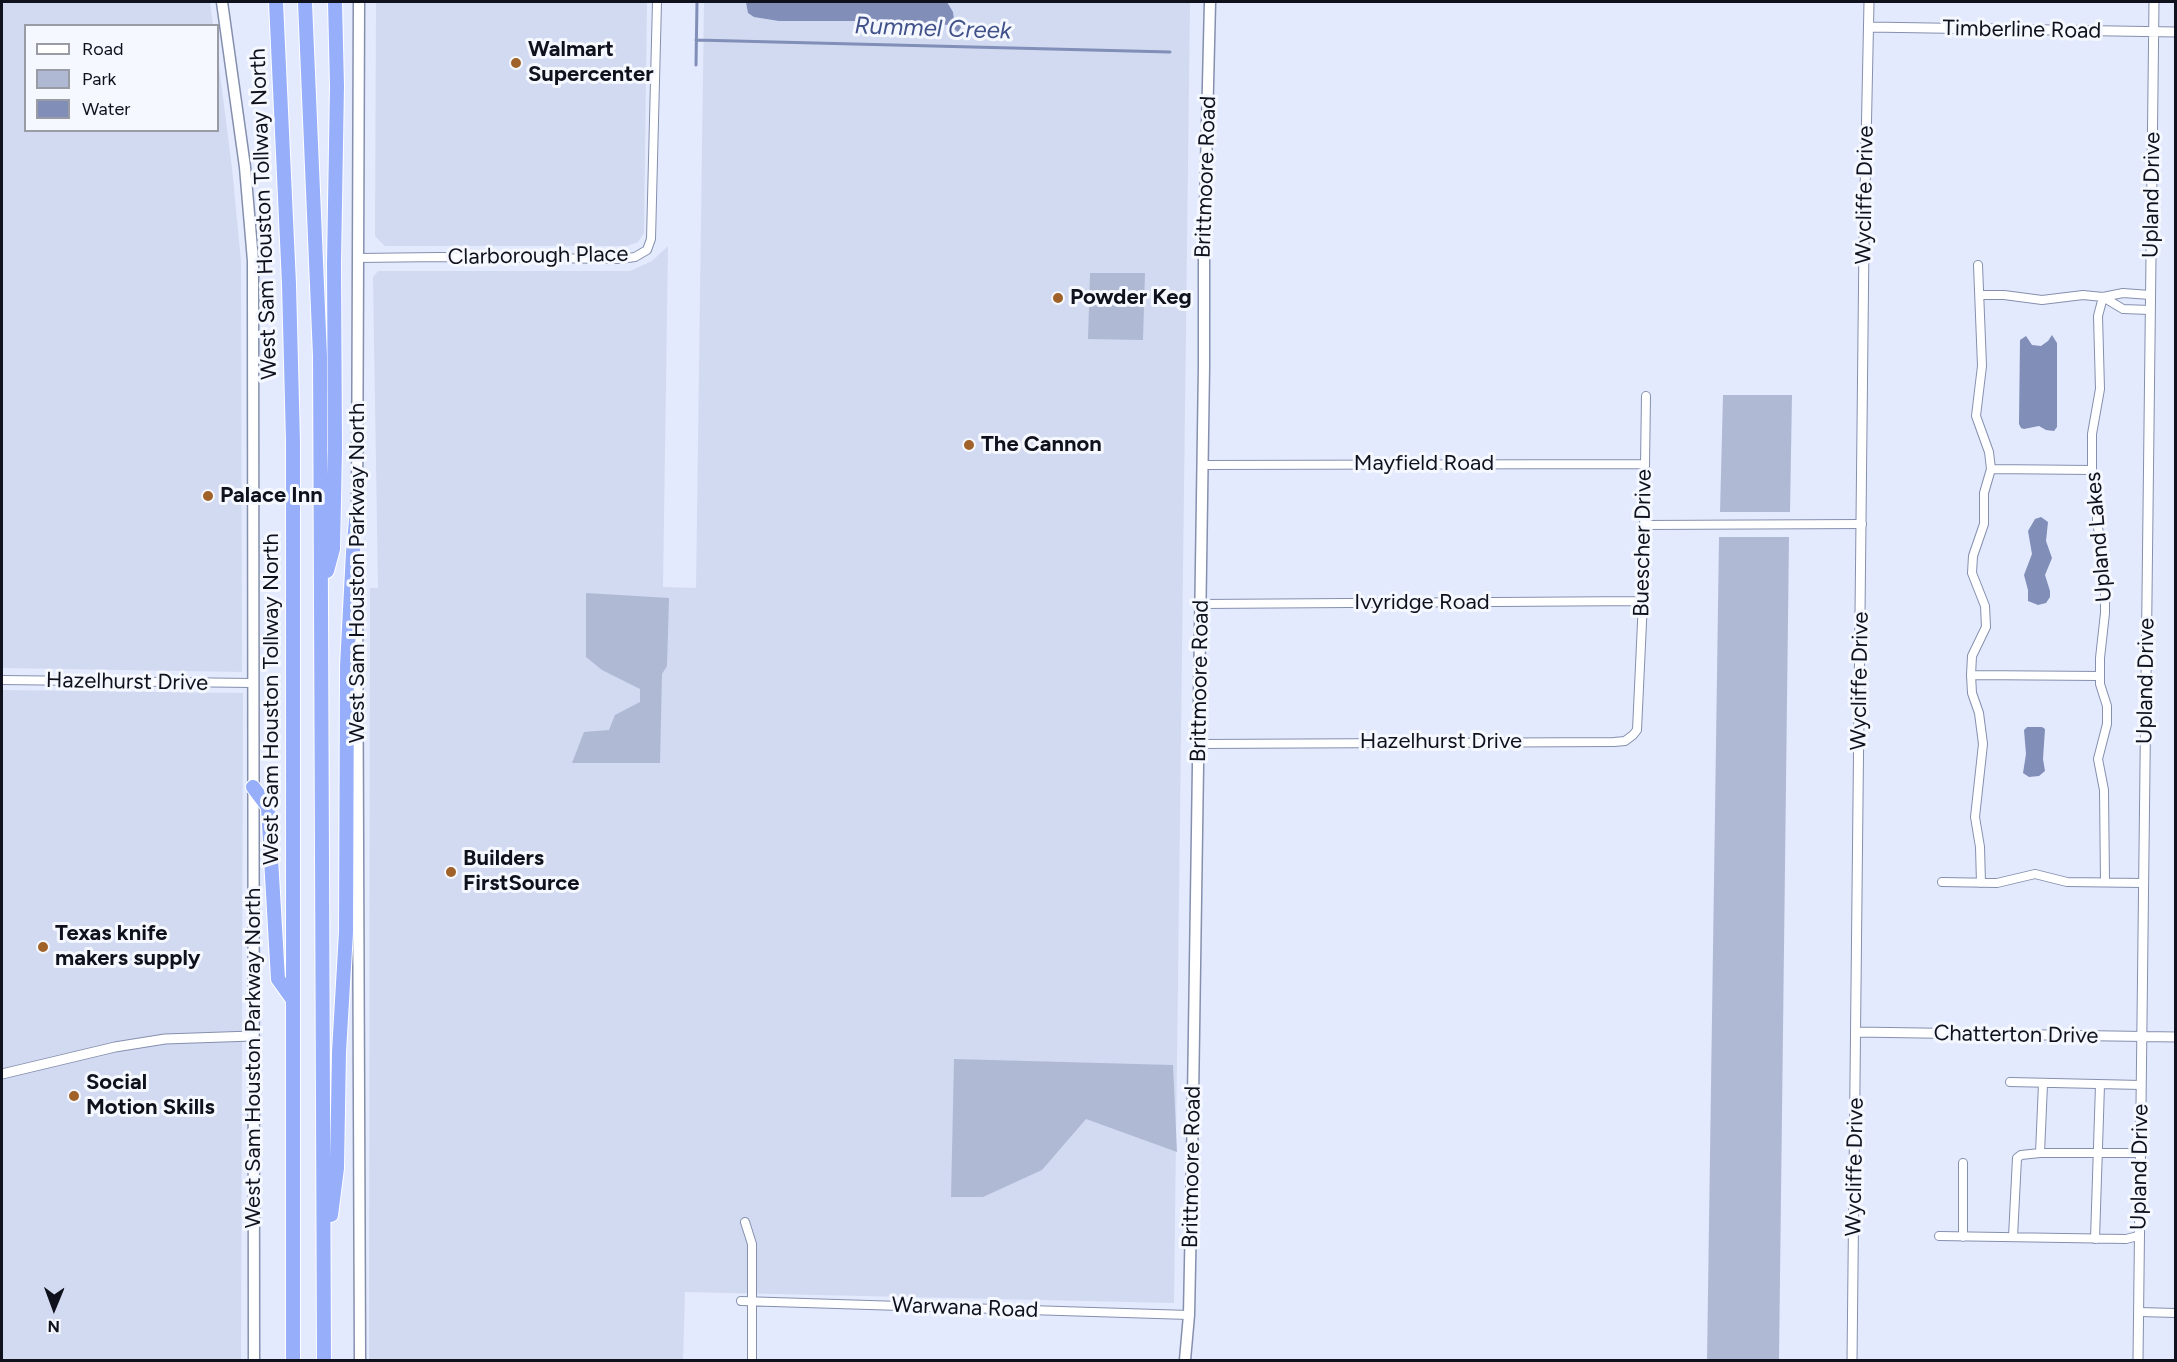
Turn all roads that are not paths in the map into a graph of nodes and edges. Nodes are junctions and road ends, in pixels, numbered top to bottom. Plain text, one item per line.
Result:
1 (222, 2) edge
2 (276, 2) edge
3 (305, 2) edge
4 (335, 2) edge
5 (359, 2) edge
6 (657, 2) edge
7 (1210, 2) edge
8 (1869, 2) edge
9 (2154, 2) edge
10 (1869, 27) junction
11 (2154, 32) junction
12 (2175, 32) edge
13 (358, 258) junction
14 (1977, 266) dead end
15 (1980, 295) junction
16 (2150, 295) junction
17 (2103, 297) junction
18 (2150, 310) junction
19 (1646, 396) dead end
20 (1645, 464) junction
21 (1203, 465) junction
22 (1991, 470) junction
23 (2092, 470) junction
24 (357, 510) junction
25 (1862, 524) junction
26 (1644, 525) junction
27 (322, 584) junction
28 (1643, 602) junction
29 (1201, 604) junction
30 (1971, 675) junction
31 (2100, 676) junction
32 (2, 680) edge
33 (253, 683) junction
34 (1638, 689) joint
35 (1199, 744) junction
36 (253, 787) junction
37 (1942, 882) dead end
38 (2105, 882) junction
39 (1981, 883) junction
40 (2143, 883) junction
41 (293, 1000) junction
42 (1857, 1032) junction
43 (252, 1036) junction
44 (2142, 1036) junction
45 (2175, 1037) edge
46 (2, 1074) edge
47 (2010, 1082) dead end
48 (2043, 1084) junction
49 (2100, 1085) junction
50 (2141, 1085) junction
51 (2040, 1153) junction
52 (2097, 1153) junction
53 (2140, 1154) junction
54 (1963, 1163) dead end
55 (745, 1222) dead end
56 (1939, 1236) dead end
57 (2138, 1236) junction
58 (1963, 1237) junction
59 (2013, 1238) junction
60 (2095, 1239) junction
61 (324, 1265) junction
62 (741, 1301) dead end
63 (753, 1302) junction
64 (2139, 1312) junction
65 (2175, 1313) edge
66 (1189, 1315) junction
67 (254, 1360) edge
68 (293, 1360) edge
69 (324, 1360) edge
70 (360, 1360) edge
71 (752, 1360) edge
72 (1185, 1360) edge
73 (1852, 1360) edge
74 (2138, 1360) edge

1 - 33 main road, West Sam Houston Parkway North
2 - 41 highway, West Sam Houston Tollway North
3 - 27 highway
4 - 27 highway
5 - 13 main road, West Sam Houston Parkway North
6 - 13 street, Clarborough Place
7 - 21 main road, Brittmoore Road
8 - 10 street, Wycliffe Drive
9 - 11 street, Upland Drive
10 - 11 street, Timberline Road
10 - 25 street, Wycliffe Drive
11 - 12 street, Timberline Road
11 - 16 street, Upland Drive
13 - 24 main road, West Sam Houston Parkway North
14 - 15 street
15 - 17 street
15 - 22 street
16 - 17 street
16 - 18 street, Upland Drive
17 - 18 street
17 - 23 street, Upland Lakes
18 - 40 street, Upland Drive
19 - 20 street, Buescher Drive
20 - 21 street, Mayfield Road
20 - 26 street, Buescher Drive
21 - 29 main road, Brittmoore Road
22 - 23 street
22 - 30 street
23 - 31 street, Upland Lakes
24 - 61 highway
24 - 70 main road, West Sam Houston Parkway North
25 - 26 street
25 - 42 street, Wycliffe Drive
26 - 28 street, Buescher Drive
27 - 61 highway
28 - 29 street, Ivyridge Road
28 - 34 street, Buescher Drive
29 - 35 main road, Brittmoore Road
30 - 31 street
30 - 39 street
31 - 38 street, Upland Lakes
32 - 33 street, Hazelhurst Drive
33 - 36 main road, West Sam Houston Parkway North
34 - 35 street, Hazelhurst Drive
35 - 66 main road, Brittmoore Road
36 - 41 highway
36 - 43 main road, West Sam Houston Parkway North
37 - 39 street
38 - 39 street
38 - 40 street
40 - 44 street, Upland Drive
41 - 68 highway, West Sam Houston Tollway North
42 - 44 street, Chatterton Drive
42 - 73 street, Wycliffe Drive
43 - 46 street
43 - 67 main road, West Sam Houston Parkway North
44 - 45 street, Chatterton Drive
44 - 50 street, Upland Drive
47 - 48 street
48 - 49 street
48 - 51 street
49 - 50 street
49 - 52 street
50 - 53 street, Upland Drive
51 - 52 street
51 - 59 street
52 - 53 street
52 - 60 street
53 - 57 street, Upland Drive
54 - 58 street
55 - 63 street
56 - 58 street
57 - 60 street
57 - 64 street, Upland Drive
58 - 59 street
59 - 60 street
61 - 69 highway
62 - 63 street, Warwana Road
63 - 66 street, Warwana Road
63 - 71 street
64 - 65 street
64 - 74 street, Upland Drive
66 - 72 main road, Brittmoore Road

